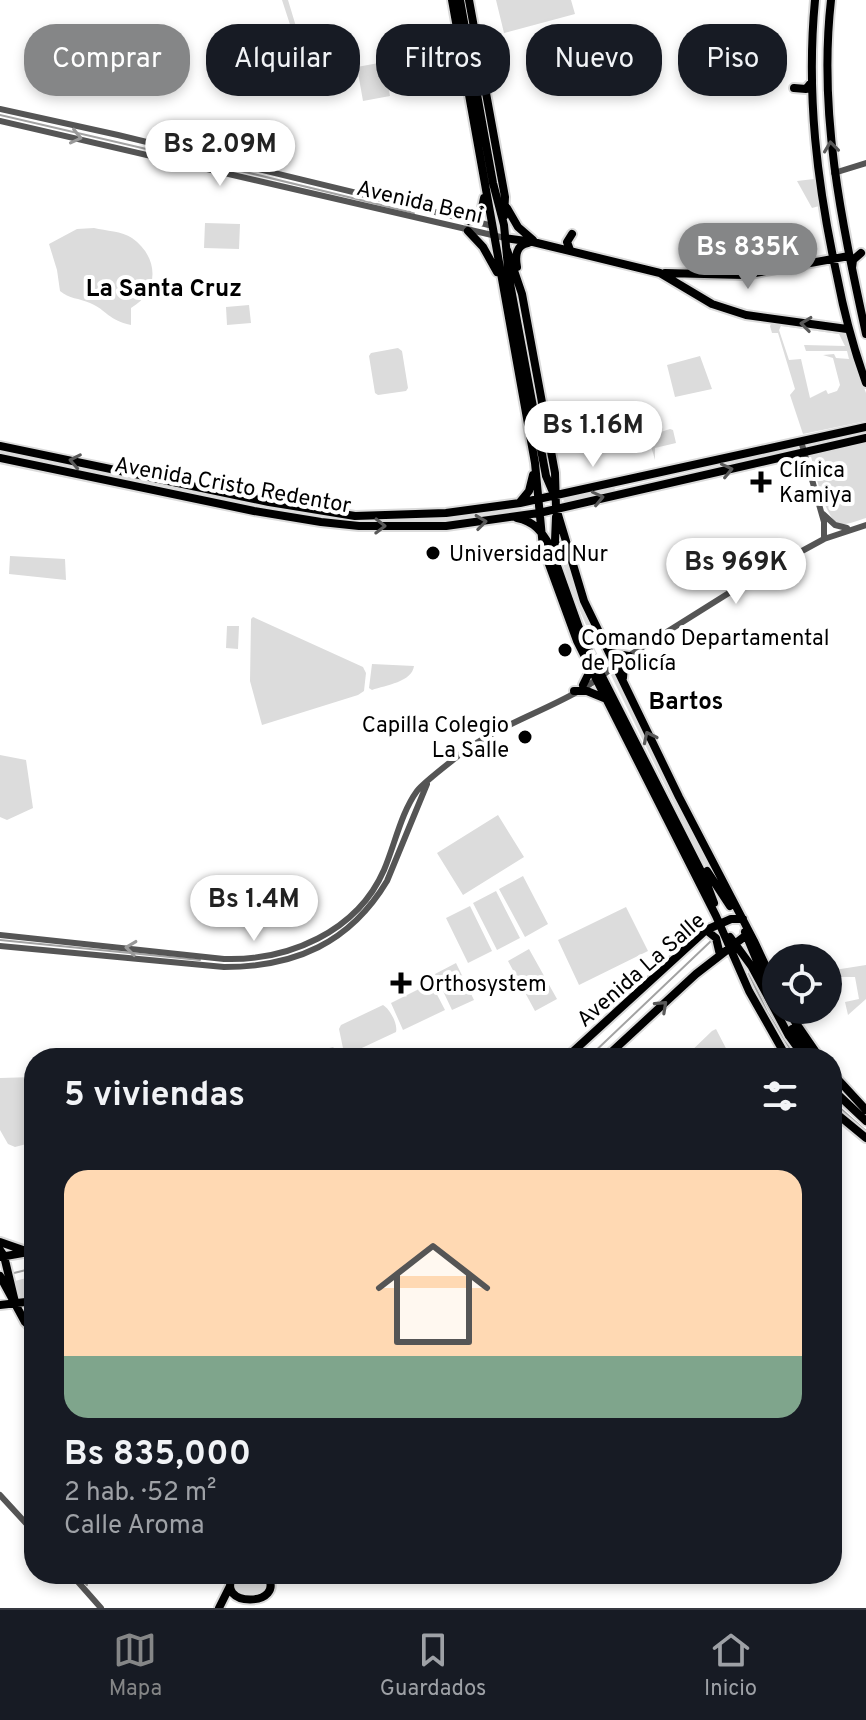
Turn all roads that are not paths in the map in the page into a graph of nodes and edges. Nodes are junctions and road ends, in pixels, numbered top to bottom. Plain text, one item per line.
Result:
1 (452, 0) edge
2 (460, 0) edge
3 (469, 0) edge
4 (815, 0) edge
5 (831, 0) edge
6 (811, 83) junction
7 (794, 88) dead end
8 (0, 109) edge
9 (827, 113) junction
10 (812, 117) junction
11 (0, 121) edge
12 (203, 157) junction
13 (866, 163) edge
14 (200, 168) junction
15 (834, 173) junction
16 (485, 185) junction
17 (505, 199) junction
18 (468, 226) junction
19 (501, 233) junction
20 (572, 234) dead end
21 (535, 242) junction
22 (507, 250) junction
23 (570, 250) junction
24 (864, 253) edge
25 (849, 256) junction
26 (833, 260) junction
27 (819, 263) junction
28 (852, 268) junction
29 (660, 273) junction
30 (836, 274) junction
31 (689, 275) junction
32 (503, 289) junction
33 (687, 289) junction
34 (522, 294) junction
35 (847, 329) junction
36 (866, 334) edge
37 (866, 383) edge
38 (540, 392) junction
39 (536, 423) junction
40 (866, 427) edge
41 (866, 438) edge
42 (801, 441) junction
43 (789, 444) junction
44 (0, 446) edge
45 (804, 452) junction
46 (791, 454) junction
47 (0, 458) edge
48 (540, 464) junction
49 (555, 473) junction
50 (638, 476) junction
51 (206, 488) junction
52 (639, 489) junction
53 (572, 490) junction
54 (231, 494) junction
55 (554, 495) junction
56 (192, 497) junction
57 (538, 498) junction
58 (220, 503) junction
59 (520, 503) junction
60 (556, 508) junction
61 (821, 511) junction
62 (539, 513) junction
63 (513, 518) junction
64 (866, 525) edge
65 (850, 528) junction
66 (542, 533) junction
67 (824, 539) junction
68 (605, 643) junction
69 (594, 649) junction
70 (610, 653) junction
71 (629, 656) junction
72 (616, 664) junction
73 (589, 665) junction
74 (600, 674) junction
75 (623, 681) junction
76 (583, 685) junction
77 (574, 691) junction
78 (605, 698) junction
79 (427, 784) junction
80 (711, 907) junction
81 (740, 919) junction
82 (720, 923) junction
83 (706, 930) junction
84 (748, 934) junction
85 (0, 935) edge
86 (0, 946) edge
87 (732, 946) junction
88 (720, 955) junction
89 (207, 957) junction
90 (216, 958) junction
91 (762, 961) edge
92 (710, 963) junction
93 (199, 966) junction
94 (210, 967) junction
95 (738, 967) junction
96 (762, 968) edge
97 (789, 1024) edge
98 (796, 1024) edge
99 (797, 1037) junction
100 (809, 1044) junction
101 (577, 1048) edge
102 (616, 1048) edge
103 (781, 1048) edge
104 (798, 1048) edge
105 (805, 1048) edge
106 (810, 1048) edge
107 (812, 1048) edge
108 (842, 1084) edge
109 (842, 1090) edge
110 (842, 1098) edge
111 (866, 1110) edge
112 (842, 1118) edge
113 (866, 1121) edge
114 (866, 1138) edge
115 (0, 1242) edge
116 (24, 1249) edge
117 (24, 1253) edge
118 (3, 1257) edge
119 (0, 1276) edge
120 (8, 1285) junction
121 (24, 1302) edge
122 (16, 1303) junction
123 (0, 1305) edge
124 (24, 1320) edge
125 (0, 1495) edge
126 (24, 1521) edge
127 (80, 1584) edge
128 (229, 1584) edge
129 (232, 1584) edge
130 (268, 1584) edge
131 (273, 1584) edge
132 (270, 1595) junction
133 (250, 1607) edge
134 (101, 1608) edge
135 (219, 1608) edge

1 - 16 main road
2 - 19 main road
3 - 17 main road
4 - 6 main road
5 - 9 main road
6 - 7 main road
6 - 10 main road
8 - 12 street, Avenida Beni
9 - 10 main road
15 -> 9 main road
10 - 26 main road
11 -> 14 street, Avenida Beni
12 - 14 street
12 - 18 street, Avenida Beni
13 - 15 street
14 - 18 street, Avenida Beni
15 - 25 main road
16 - 18 main road
16 - 19 main road
17 - 19 main road
17 - 21 main road
18 - 19 street, Avenida Beni
18 - 32 main road
19 - 21 main road
19 - 22 main road
19 - 32 main road
20 - 23 main road
21 - 23 main road
21 - 34 main road
22 - 34 main road
22 - 39 main road
23 - 29 main road
24 - 25 street
24 - 28 main road
25 - 26 main road
25 - 28 main road
26 - 27 main road
26 - 30 main road
27 - 30 main road
27 - 31 main road
28 - 36 main road
29 - 31 main road
29 - 33 main road
30 - 35 main road
31 - 33 main road
32 - 48 main road
35 -> 33 main road
34 - 38 main road
35 - 37 main road
38 - 39 main road
38 - 49 main road
39 - 48 main road
40 - 42 main road, Avenida Cristo Redentor
41 - 45 main road, Avenida Cristo Redentor
42 - 43 main road, Avenida Cristo Redentor
42 - 45 street
43 - 46 main road
43 - 50 main road, Avenida Cristo Redentor
51 -> 44 main road, Avenida Cristo Redentor
45 - 46 main road, Avenida Cristo Redentor
45 - 61 street
52 -> 46 main road, Avenida Cristo Redentor
47 - 56 main road, Avenida Cristo Redentor
48 - 49 main road
48 - 55 main road
48 - 57 main road
48 - 59 main road
49 - 53 main road
49 - 55 main road
50 - 52 main road
50 - 53 main road, Avenida Cristo Redentor
51 - 54 main road, Avenida Cristo Redentor
51 - 56 main road
60 -> 52 main road, Avenida Cristo Redentor
53 - 55 main road, Avenida Cristo Redentor
54 - 58 main road
54 - 59 main road, Avenida Cristo Redentor
55 - 57 main road, Avenida Cristo Redentor
55 - 60 main road
56 - 58 main road, Avenida Cristo Redentor
57 - 59 main road, Avenida Cristo Redentor
57 - 62 main road
58 -> 63 main road, Avenida Cristo Redentor
60 - 62 main road, Avenida Cristo Redentor
60 - 68 main road
60 - 69 main road
61 - 65 street
61 - 67 street
62 - 63 main road, Avenida Cristo Redentor
62 - 66 main road
63 - 66 main road
64 - 65 street
65 - 67 street
66 - 73 main road
66 - 74 main road
67 - 71 street
68 - 69 main road
68 - 70 main road
69 - 74 main road
70 - 71 main road
70 - 72 main road
71 - 72 street
71 - 75 main road
72 - 74 street
72 - 75 main road
73 - 74 main road
73 - 76 main road
74 - 76 street
74 - 77 street
74 - 78 main road
74 - 81 main road
74 - 82 main road
81 -> 75 main road
76 - 77 street
77 - 78 main road
77 - 79 street
78 - 80 main road
79 - 90 street
79 - 94 street
80 - 82 main road
80 - 83 main road
81 - 82 main road, Avenida La Salle
81 - 84 main road
82 - 83 main road, Avenida La Salle
82 - 87 main road
83 - 88 main road
83 - 101 main road, Avenida La Salle
84 - 87 main road, Avenida La Salle
84 - 91 main road
84 - 96 main road
89 -> 85 street
86 - 93 street
87 - 88 main road, Avenida La Salle
87 - 95 main road
87 - 104 main road
88 - 92 main road, Avenida La Salle
89 - 90 street
89 - 93 street
90 - 94 street
92 - 95 main road
102 -> 92 main road, Avenida La Salle
93 - 94 street
95 - 103 main road
97 - 99 main road
98 - 100 main road
99 - 100 main road
99 - 105 main road
100 - 106 main road
100 - 107 main road
108 - 111 main road
109 - 111 main road
110 - 113 main road
112 - 114 main road
115 - 116 main road
117 - 118 main road
118 - 120 main road
119 - 120 main road
120 - 122 main road
121 - 122 main road
122 - 123 main road
122 - 124 main road
125 - 126 street
127 - 134 street
128 - 135 main road
129 - 133 main road
130 - 132 main road
131 - 132 main road
132 - 133 main road

